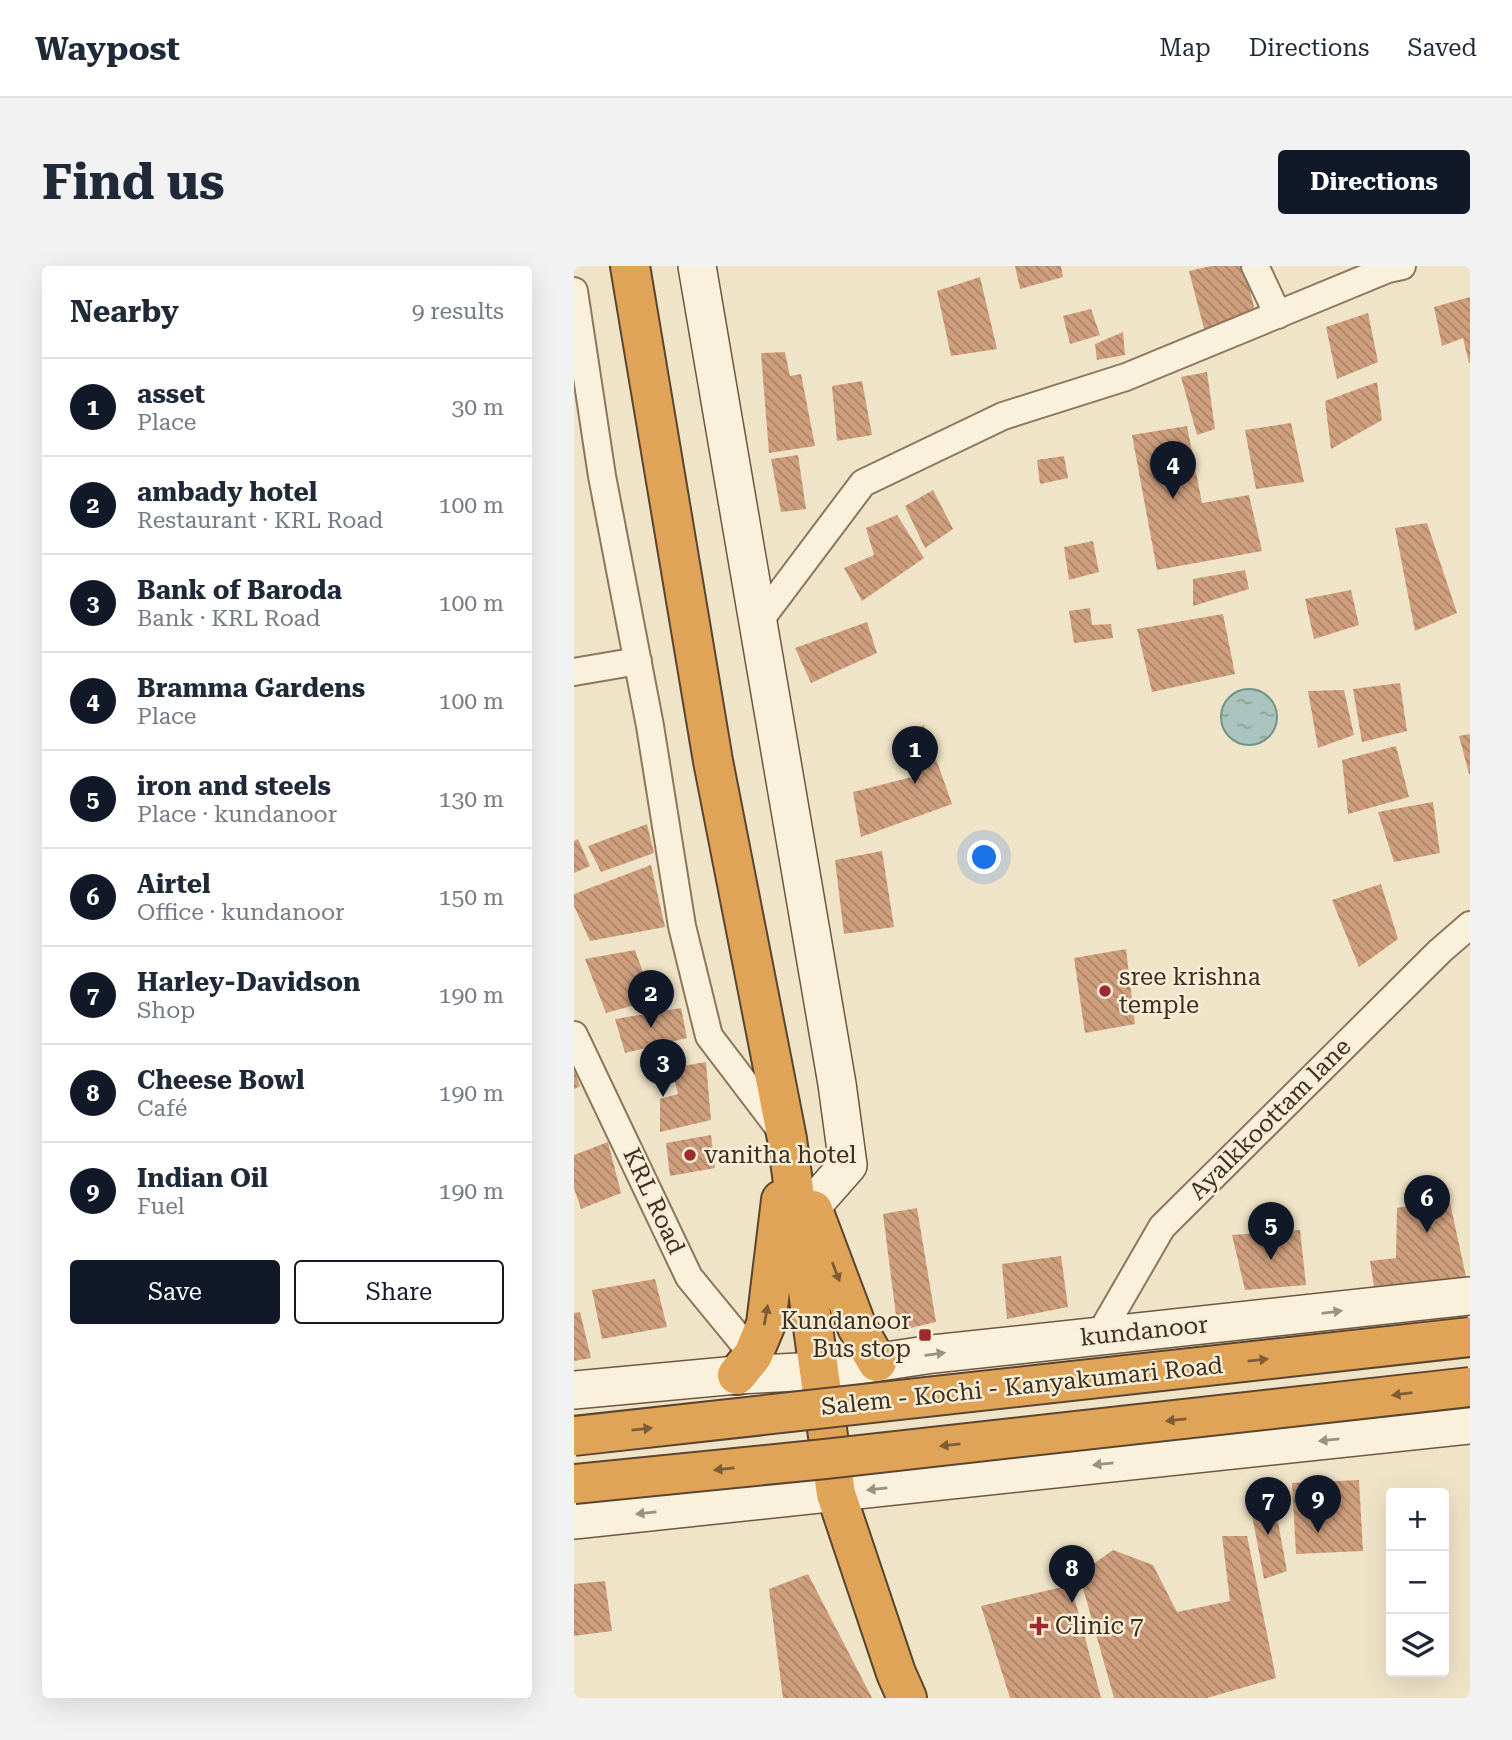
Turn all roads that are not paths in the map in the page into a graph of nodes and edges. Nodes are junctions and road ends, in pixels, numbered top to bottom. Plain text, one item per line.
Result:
1 (630, 266) edge
2 (697, 266) edge
3 (1255, 266) edge
4 (1402, 266) edge
5 (574, 291) edge
6 (1278, 315) junction
7 (757, 624) junction
8 (638, 661) junction
9 (574, 672) edge
10 (1470, 925) edge
11 (574, 1035) edge
12 (787, 1139) junction
13 (812, 1206) junction
14 (1470, 1296) edge
15 (1099, 1336) junction
16 (1470, 1337) edge
17 (877, 1362) junction
18 (745, 1365) junction
19 (819, 1371) junction
20 (1470, 1387) edge
21 (574, 1390) edge
22 (1470, 1425) edge
23 (574, 1436) edge
24 (574, 1484) edge
25 (836, 1494) junction
26 (574, 1520) edge
27 (907, 1698) edge

1 - 12 highway
2 - 7 street
3 - 6 street
4 - 6 street
5 - 8 street
6 - 7 street
7 - 13 street
8 - 9 street
8 - 12 street
10 - 15 street, Ayalkkoottam lane
11 - 18 street, KRL Road
12 - 13 highway
18 -> 12 highway
12 - 19 highway
13 -> 17 highway
15 -> 14 street, kundanoor
17 -> 15 street, kundanoor
23 -> 16 highway, Salem - Kochi - Kanyakumari Road, bridge
17 - 19 street, kundanoor
18 - 19 street, kundanoor
18 - 21 street, kundanoor
19 - 25 highway
20 -> 24 highway, Salem - Kochi - Kanyakumari Road, bridge
22 -> 25 street
25 -> 26 street
25 - 27 highway

